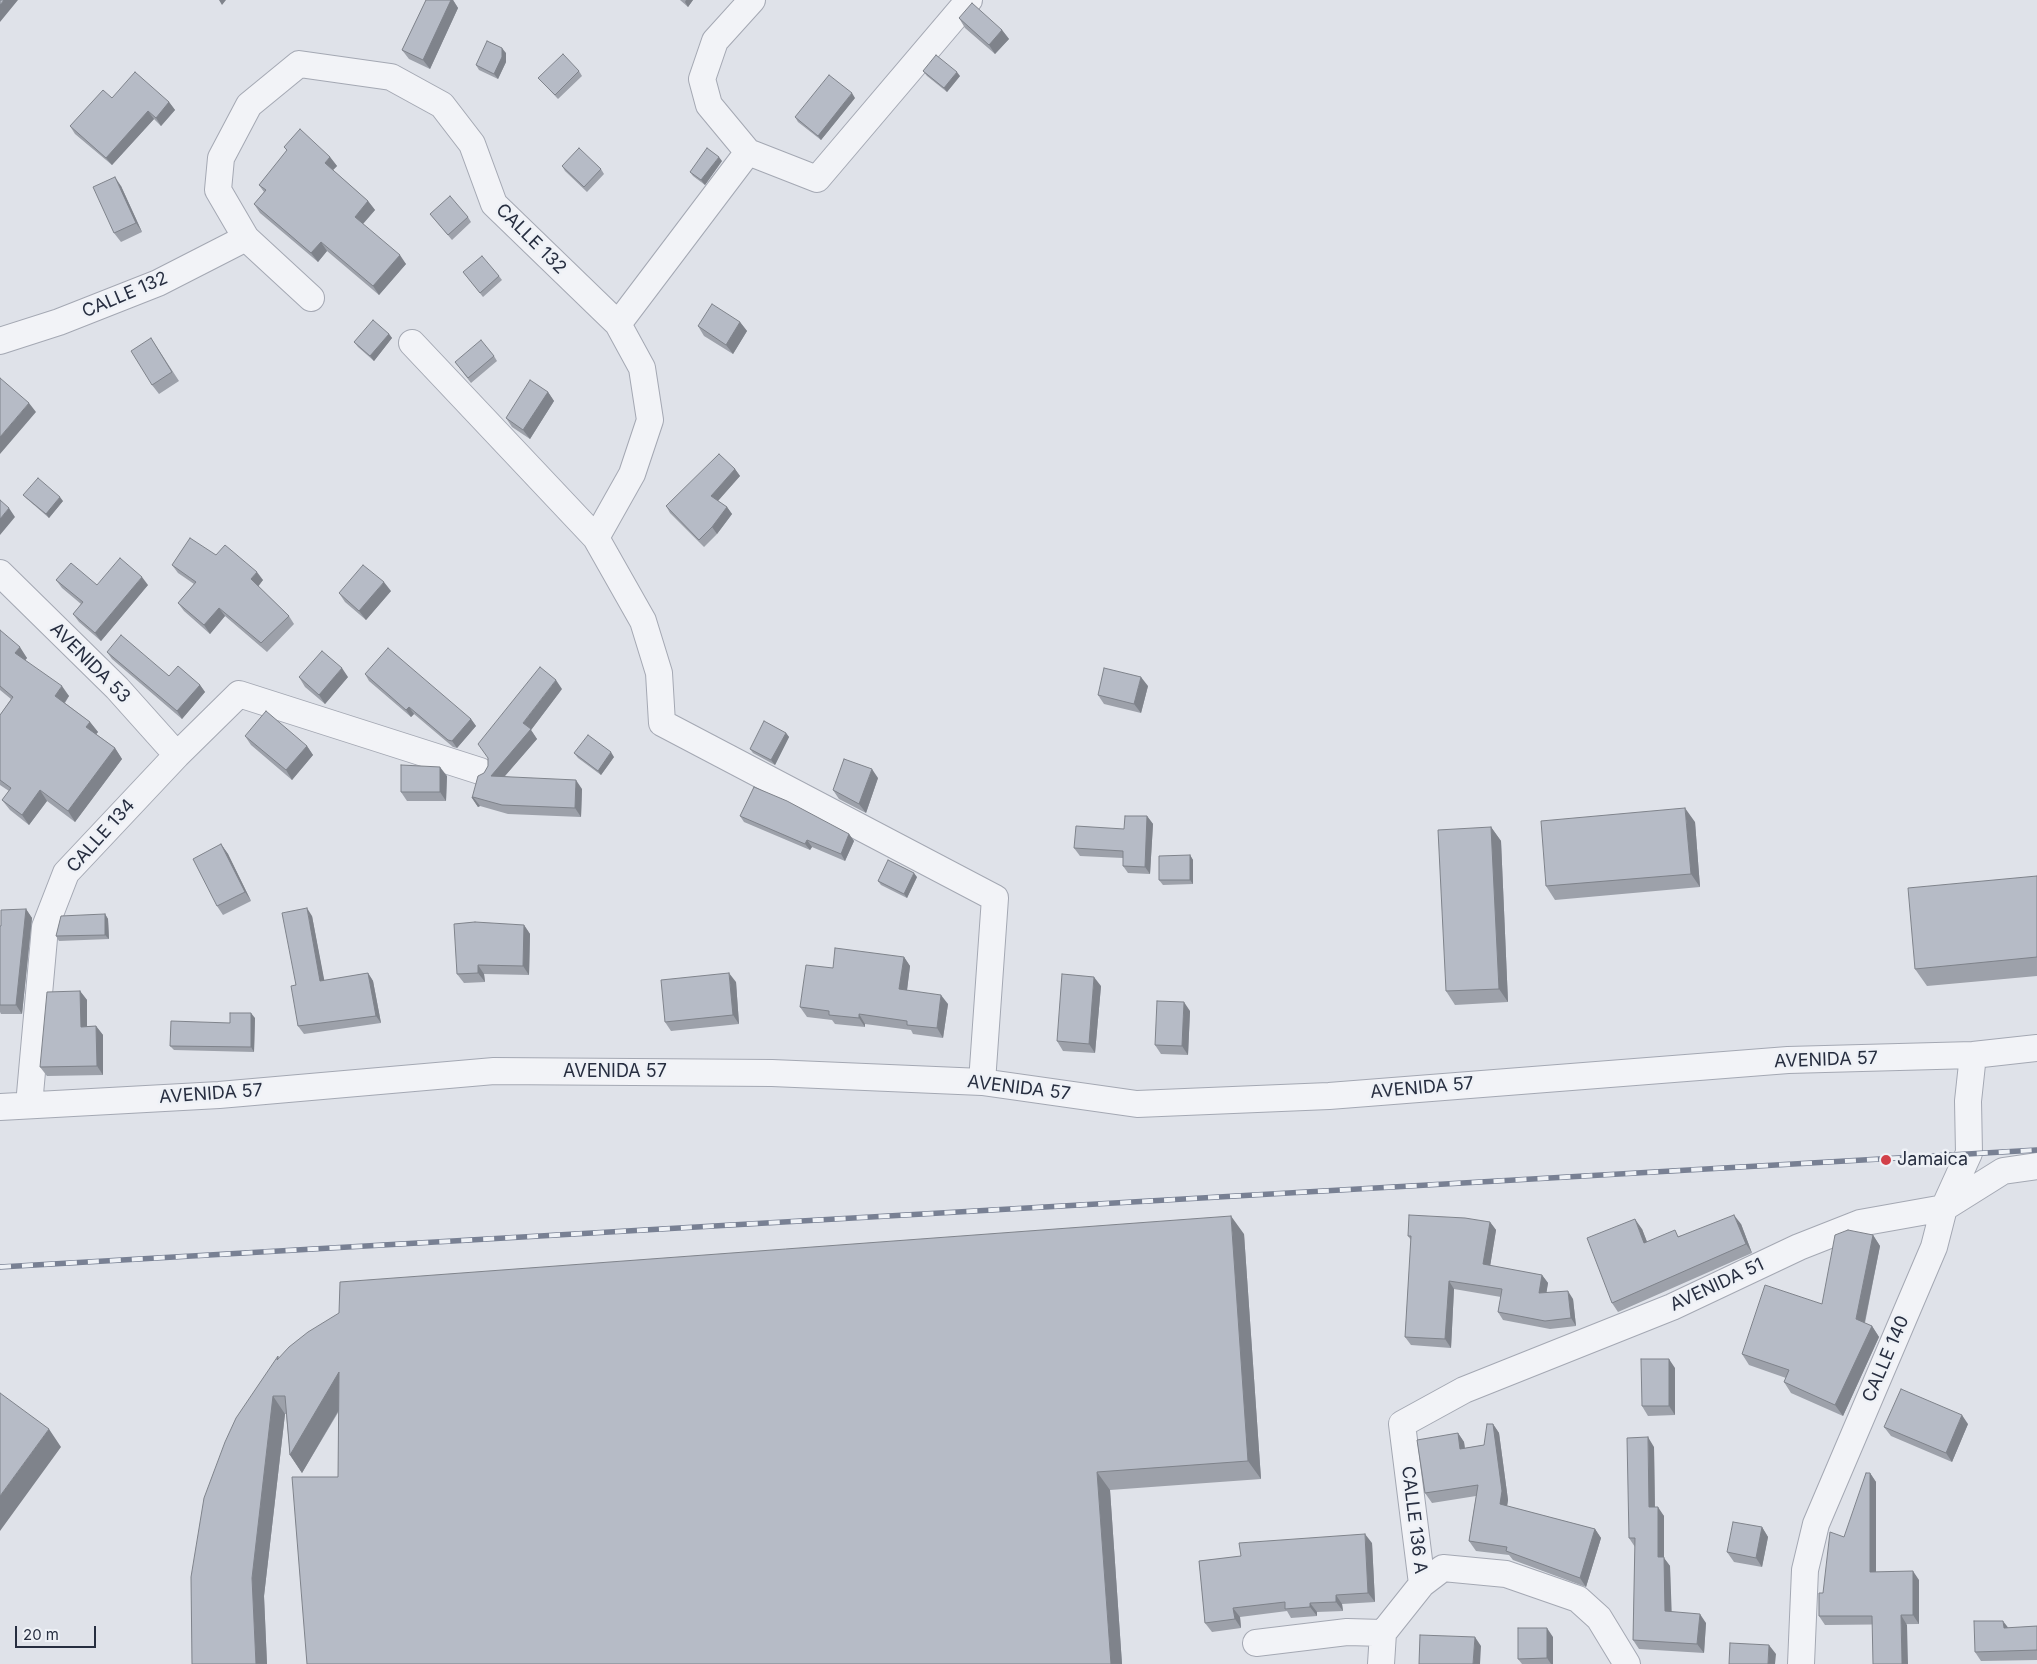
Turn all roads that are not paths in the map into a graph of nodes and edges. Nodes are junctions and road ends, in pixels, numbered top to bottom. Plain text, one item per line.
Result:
1 (752, 0) edge
2 (968, 0) edge
3 (748, 152) junction
4 (246, 238) junction
5 (311, 298) dead end
6 (618, 324) junction
7 (0, 341) edge
8 (412, 343) dead end
9 (596, 538) junction
10 (0, 573) edge
11 (178, 755) junction
12 (480, 771) dead end
13 (2037, 1048) edge
14 (1973, 1055) junction
15 (982, 1082) junction
16 (29, 1105) junction
17 (0, 1107) edge
18 (2037, 1166) edge
19 (1944, 1208) junction
20 (1402, 1424) joint
21 (1422, 1584) junction
22 (1383, 1634) junction
23 (1256, 1643) dead end
24 (1381, 1664) edge
25 (1627, 1664) edge
26 (1801, 1664) edge

1 - 3 street
2 - 3 street
3 - 6 street
4 - 5 street
4 - 6 street, CALLE 132
4 - 7 street, CALLE 132
6 - 9 street, CALLE 132
8 - 9 street
9 - 15 street
10 - 11 street, AVENIDA 53
11 - 12 street, CALLE 134
11 - 16 street, CALLE 134
13 - 14 street, AVENIDA 57
14 - 15 street, AVENIDA 57
14 - 19 street, CALLE 140
15 - 16 street, AVENIDA 57
16 - 17 street, AVENIDA 57
18 - 19 street, AVENIDA 51
19 - 20 street, AVENIDA 51
19 - 26 street, CALLE 140
20 - 21 street, CALLE 136 A
21 - 22 street, CALLE 136 A
21 - 25 street
22 - 23 street
22 - 24 street

